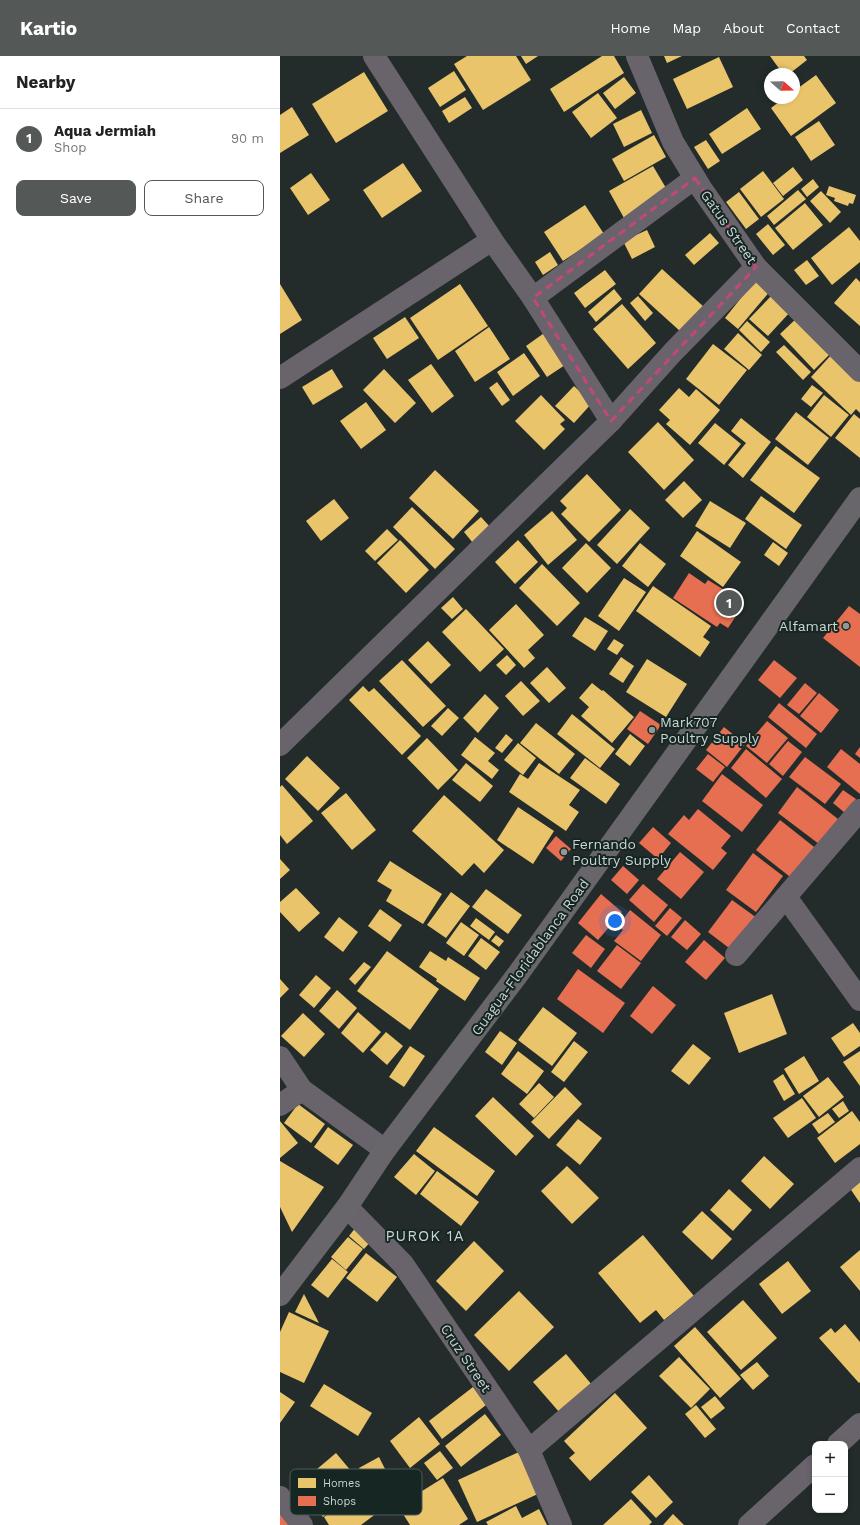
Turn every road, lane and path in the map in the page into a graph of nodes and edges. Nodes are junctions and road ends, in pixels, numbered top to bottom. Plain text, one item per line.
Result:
1 (374, 56) edge
2 (637, 56) edge
3 (695, 178) junction
4 (492, 240) junction
5 (756, 267) junction
6 (533, 298) junction
7 (860, 371) edge
8 (280, 378) edge
9 (611, 420) junction
10 (860, 498) edge
11 (280, 745) edge
12 (860, 810) edge
13 (786, 897) junction
14 (736, 955) dead end
15 (860, 1000) edge
16 (280, 1057) edge
17 (302, 1090) junction
18 (280, 1105) edge
19 (385, 1150) junction
20 (860, 1168) edge
21 (347, 1207) junction
22 (280, 1296) edge
23 (860, 1424) edge
24 (841, 1441) edge
25 (529, 1450) junction
26 (812, 1468) edge
27 (280, 1497) edge
28 (290, 1510) edge
29 (294, 1515) edge
30 (302, 1525) edge
31 (561, 1525) edge
32 (749, 1525) edge

1 - 4 street
2 - 3 street, Gatus Street
3 - 5 street, Gatus Street
3 - 6 street
4 - 6 street
4 - 8 street
5 - 7 street, Gatus Street
5 - 9 street
6 - 9 street
9 - 11 street
10 - 19 main road, Guagua-Floridablanca Road
12 - 13 street
13 - 14 street
13 - 15 street
16 - 17 street
17 - 18 street
17 - 19 street
19 - 21 main road, Guagua-Floridablanca Road
20 - 25 street
21 - 22 main road, Guagua-Floridablanca Road
21 - 25 street, Cruz Street
23 - 24 street
25 - 31 street, Cruz Street
26 - 32 street
27 - 28 street
29 - 30 street

